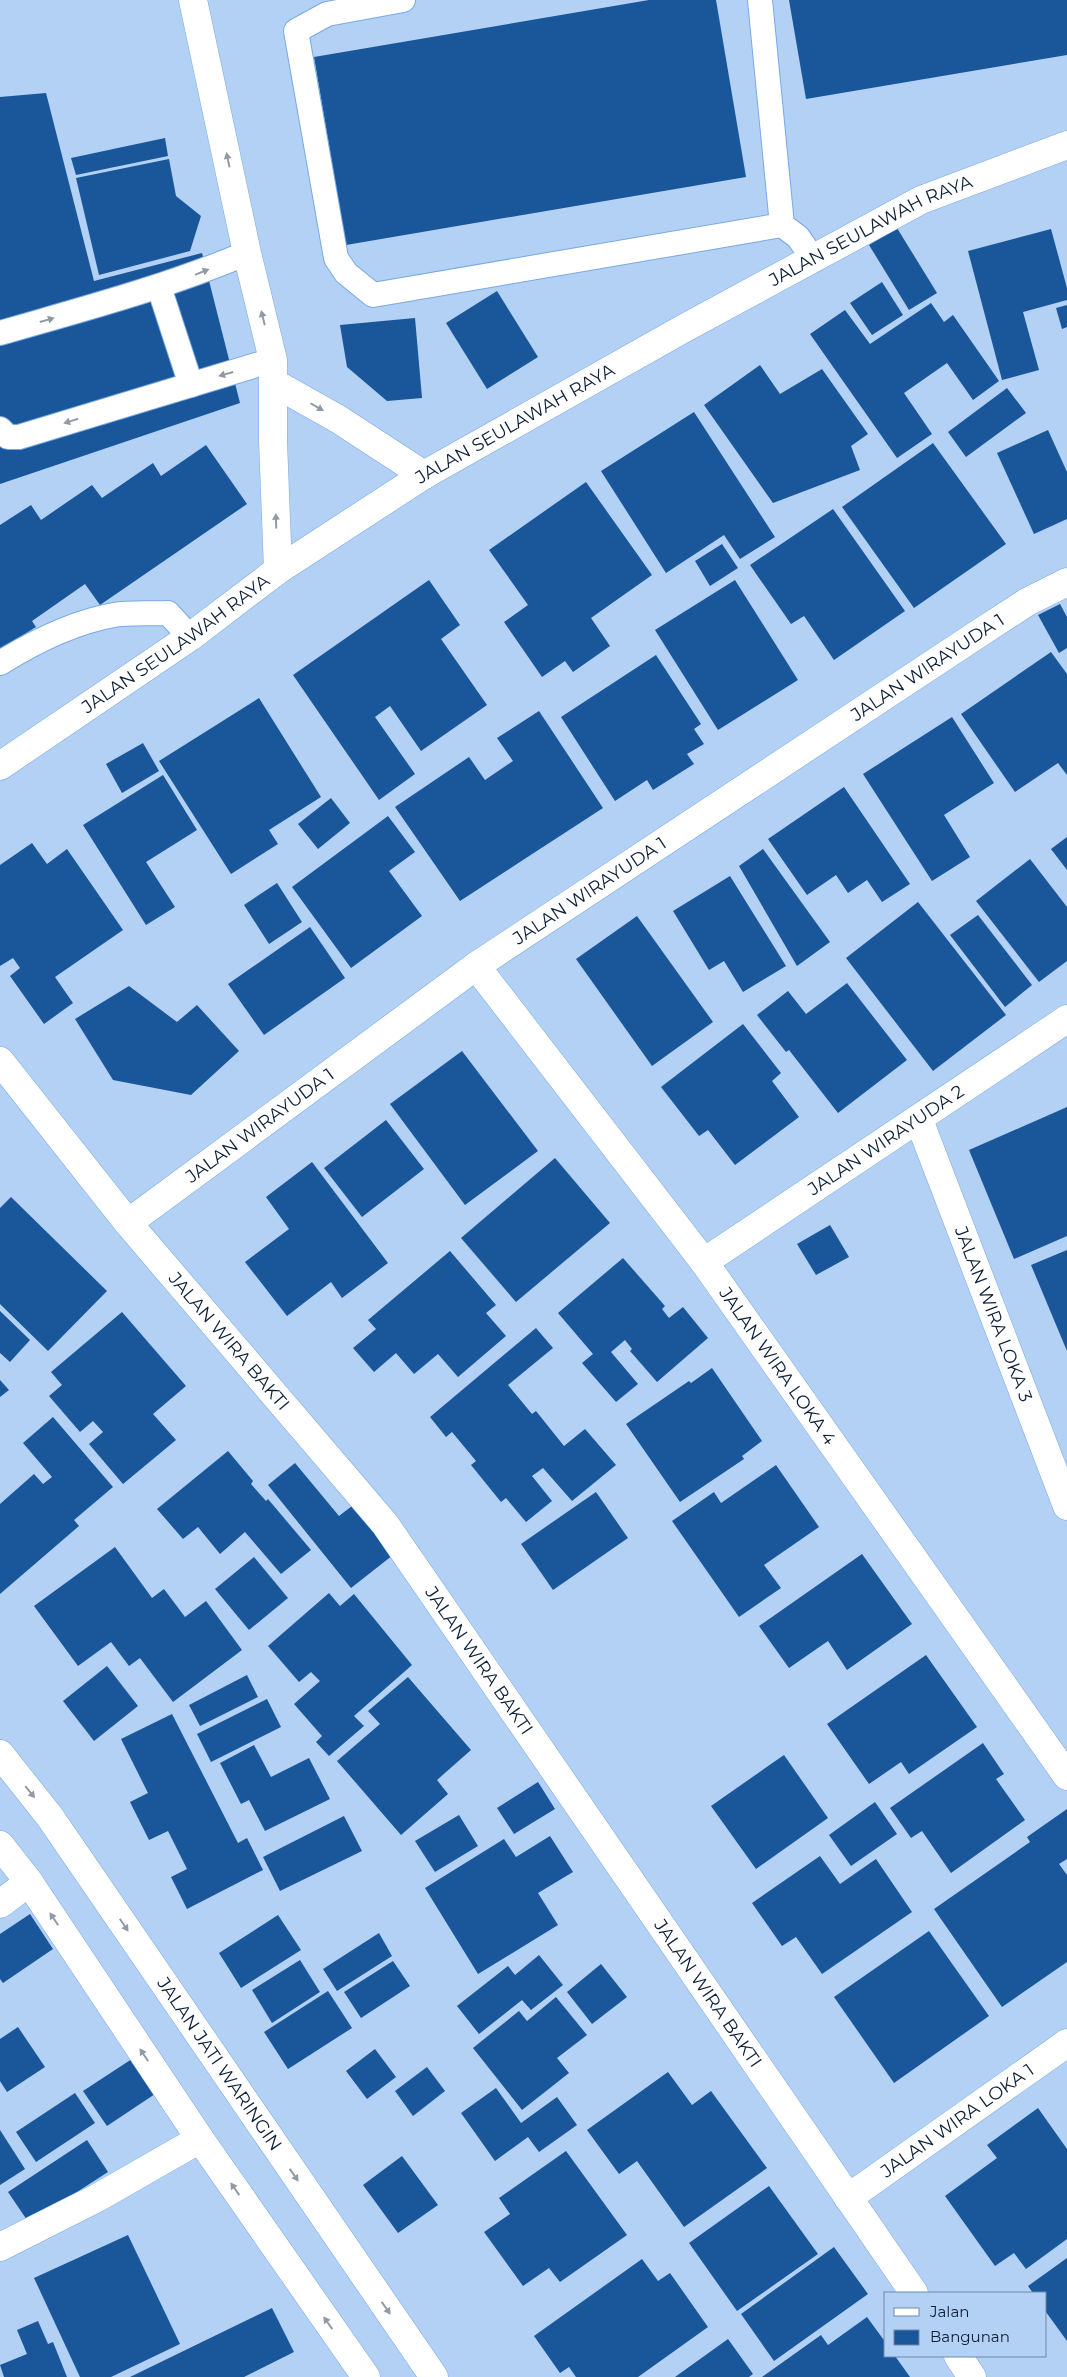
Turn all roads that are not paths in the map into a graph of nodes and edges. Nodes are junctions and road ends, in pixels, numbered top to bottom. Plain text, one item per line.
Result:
1 (193, 0) edge
2 (403, 0) edge
3 (760, 0) edge
4 (1067, 145) edge
5 (782, 226) junction
6 (247, 253) junction
7 (814, 260) junction
8 (159, 287) junction
9 (0, 333) edge
10 (274, 372) junction
11 (191, 385) junction
12 (0, 429) edge
13 (424, 475) junction
14 (278, 570) junction
15 (1067, 582) edge
16 (190, 637) junction
17 (0, 663) edge
18 (0, 766) edge
19 (476, 966) junction
20 (1067, 1019) edge
21 (0, 1061) edge
22 (919, 1120) junction
23 (128, 1223) junction
24 (704, 1262) junction
25 (1067, 1506) edge
26 (0, 1754) edge
27 (1067, 1776) edge
28 (0, 1845) edge
29 (29, 1882) junction
30 (0, 1904) edge
31 (1067, 2043) edge
32 (200, 2139) junction
33 (848, 2198) junction
34 (0, 2247) edge
35 (913, 2292) edge
36 (959, 2357) edge
37 (366, 2377) edge
38 (434, 2377) edge
39 (972, 2377) edge

6 -> 1 street
2 - 5 lane
3 - 5 lane
4 - 7 street, JALAN SEULAWAH RAYA
5 - 7 lane
8 -> 6 lane
10 -> 6 street
7 - 13 street, JALAN SEULAWAH RAYA
9 -> 8 lane
8 - 11 lane
10 -> 11 lane
10 -> 13 street
14 -> 10 street
11 -> 12 lane
13 - 14 street, JALAN SEULAWAH RAYA
14 - 16 street, JALAN SEULAWAH RAYA
15 - 19 street, JALAN WIRAYUDA 1
16 - 17 lane
16 - 18 street, JALAN SEULAWAH RAYA
19 - 23 street, JALAN WIRAYUDA 1
19 - 24 street, JALAN WIRA LOKA 4
20 - 22 street, JALAN WIRAYUDA 2
21 - 23 street, JALAN WIRA BAKTI
22 - 24 street, JALAN WIRAYUDA 2
22 - 25 street, JALAN WIRA LOKA 3
23 - 33 street, JALAN WIRA BAKTI
24 - 27 street, JALAN WIRA LOKA 4
26 -> 38 street, JALAN JATI WARINGIN
28 - 29 street
29 - 30 street
32 -> 29 street
31 - 33 street, JALAN WIRA LOKA 1
32 - 34 street
37 -> 32 street
33 - 35 street, JALAN WIRA BAKTI
36 - 39 street

